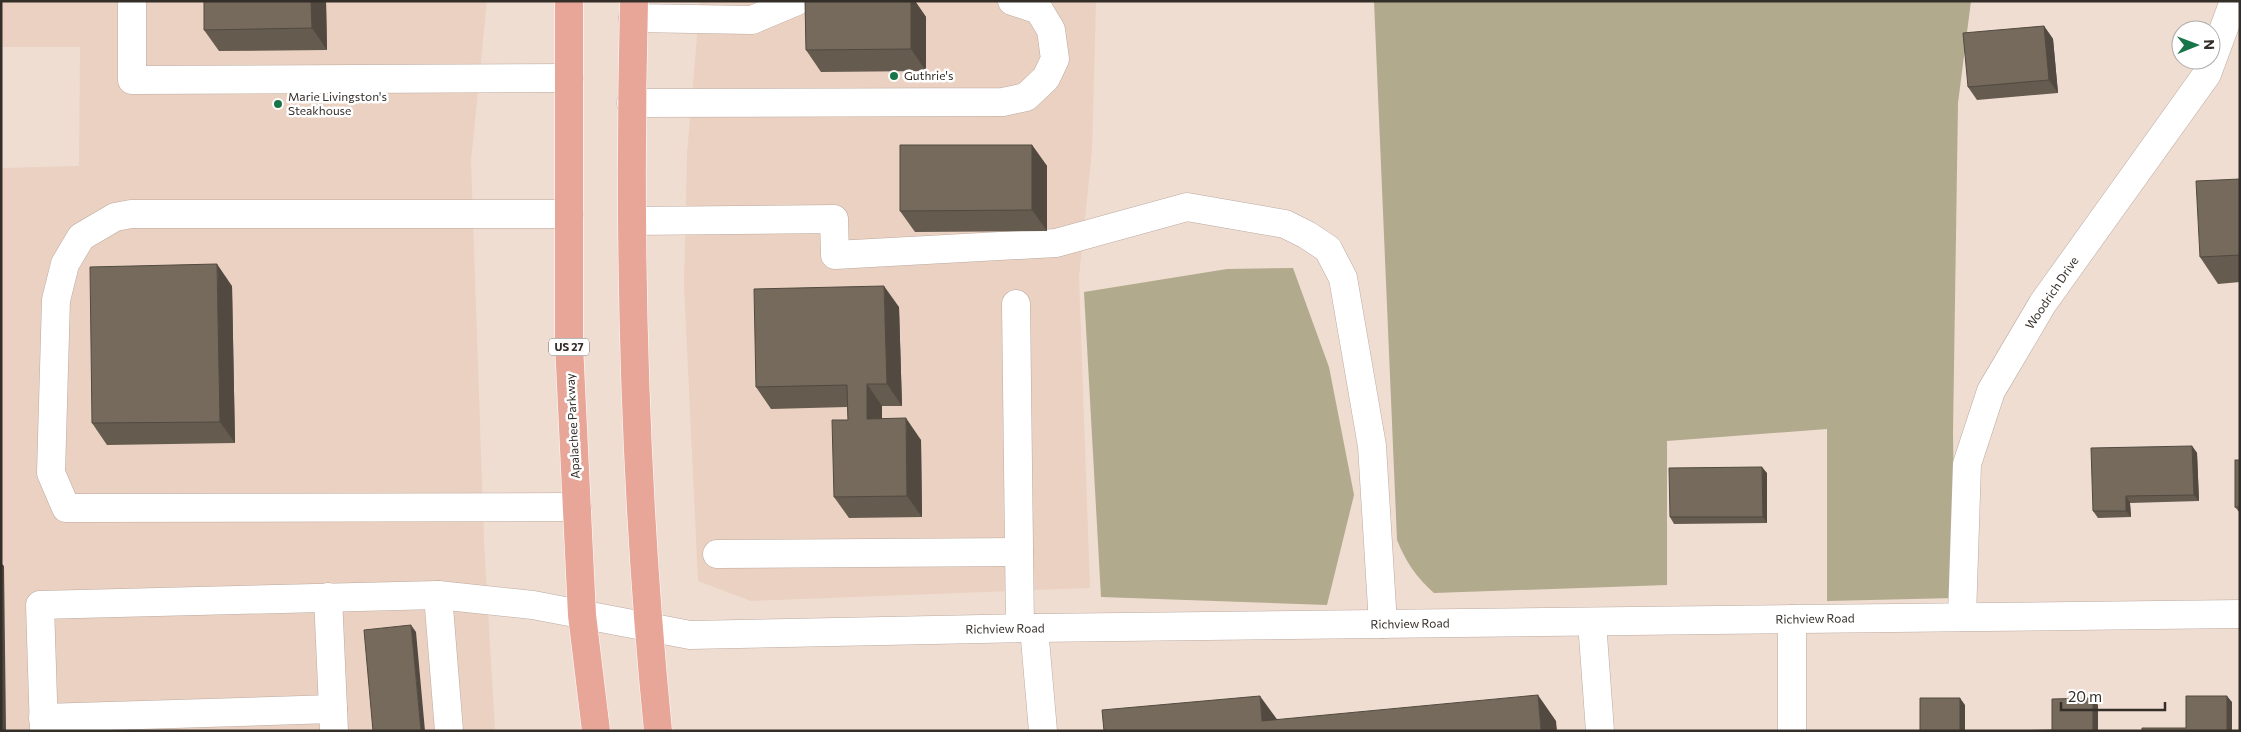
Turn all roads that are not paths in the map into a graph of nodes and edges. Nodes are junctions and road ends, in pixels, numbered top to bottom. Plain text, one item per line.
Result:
1 (132, 1) edge
2 (568, 1) edge
3 (797, 1) edge
4 (1012, 1) edge
5 (633, 9) edge
6 (2233, 16) edge
7 (569, 78) junction
8 (631, 103) junction
9 (569, 214) junction
10 (633, 221) junction
11 (1016, 304) dead end
12 (577, 507) junction
13 (1019, 552) junction
14 (717, 554) dead end
15 (438, 595) junction
16 (328, 597) junction
17 (582, 614) junction
18 (2240, 614) edge
19 (1962, 617) junction
20 (1792, 619) junction
21 (1592, 622) junction
22 (1383, 624) junction
23 (650, 627) junction
24 (1027, 628) junction
25 (333, 720) edge
26 (119, 723) edge
27 (43, 724) edge
28 (449, 731) edge
29 (596, 731) edge
30 (658, 731) edge
31 (1043, 731) edge
32 (1600, 731) edge
33 (1792, 731) edge

1 - 7 street
2 - 7 main road, Apalachee Parkway / US 27
3 - 5 street
4 - 8 street
5 - 8 main road
6 - 19 street, Woodrich Drive
7 - 9 main road, Apalachee Parkway / US 27
8 - 10 main road
9 - 12 main road, Apalachee Parkway / US 27
9 - 12 street
10 - 22 street
10 - 23 main road
11 - 13 street
12 - 17 main road, Apalachee Parkway / US 27
13 - 14 street
13 - 24 street
15 - 16 street, Richview Road
15 - 17 street, Richview Road
15 - 28 street
16 - 25 street
16 - 27 street, Richview Road
17 - 23 street, Richview Road
17 - 29 main road, Apalachee Parkway / US 27
18 - 19 street, Richview Road
19 - 20 street, Richview Road
20 - 21 street, Richview Road
20 - 33 street
21 - 22 street, Richview Road
21 - 32 street
22 - 24 street, Richview Road
23 - 24 street, Richview Road
23 - 30 main road
24 - 31 street
25 - 26 street
26 - 27 street

